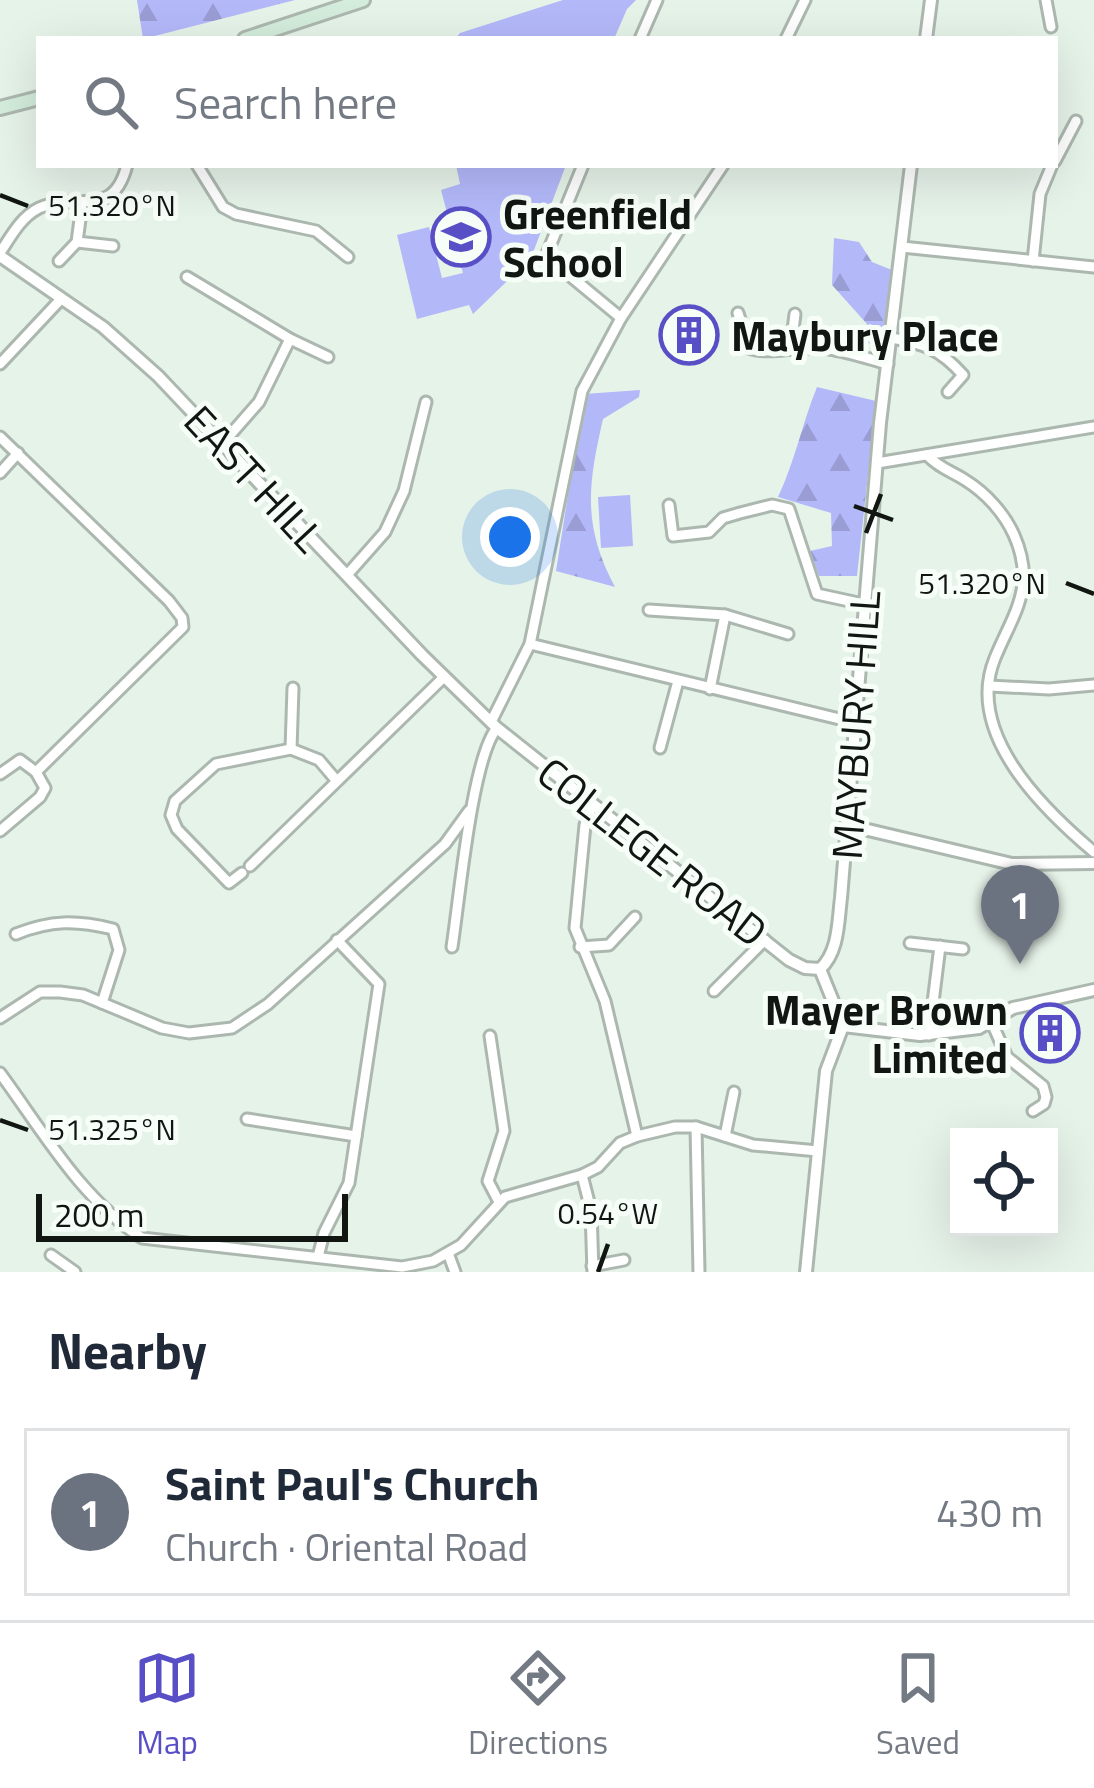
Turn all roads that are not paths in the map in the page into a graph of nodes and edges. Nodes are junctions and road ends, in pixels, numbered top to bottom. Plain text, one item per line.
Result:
1 (363, 0) edge
2 (657, 0) edge
3 (805, 0) edge
4 (932, 0) edge
5 (1046, 0) edge
6 (1051, 27) dead end
7 (254, 36) edge
8 (641, 36) edge
9 (787, 36) edge
10 (926, 36) edge
11 (36, 99) edge
12 (0, 108) edge
13 (1076, 122) dead end
14 (1058, 156) edge
15 (126, 168) edge
16 (199, 168) edge
17 (583, 168) edge
18 (721, 168) edge
19 (911, 168) edge
20 (1052, 168) edge
21 (82, 203) junction
22 (77, 242) junction
23 (113, 246) dead end
24 (902, 247) junction
25 (0, 254) edge
26 (348, 257) dead end
27 (59, 261) dead end
28 (1033, 261) junction
29 (1094, 267) edge
30 (187, 277) dead end
31 (62, 299) junction
32 (738, 314) dead end
33 (795, 314) dead end
34 (621, 318) junction
35 (891, 338) junction
36 (290, 339) junction
37 (791, 346) junction
38 (328, 357) dead end
39 (0, 364) edge
40 (888, 364) junction
41 (964, 375) junction
42 (972, 386) dead end
43 (948, 392) dead end
44 (426, 402) dead end
45 (1094, 427) edge
46 (0, 436) edge
47 (223, 443) junction
48 (18, 454) junction
49 (927, 455) junction
50 (877, 463) junction
51 (0, 473) edge
52 (669, 505) dead end
53 (346, 575) junction
54 (863, 604) junction
55 (650, 610) dead end
56 (725, 615) junction
57 (788, 634) dead end
58 (530, 644) junction
59 (444, 677) junction
60 (678, 681) junction
61 (1094, 685) edge
62 (988, 686) junction
63 (292, 688) dead end
64 (710, 689) junction
65 (856, 723) junction
66 (494, 725) junction
67 (660, 748) dead end
68 (291, 749) junction
69 (36, 772) junction
70 (0, 774) edge
71 (336, 780) junction
72 (593, 804) junction
73 (469, 811) junction
74 (848, 825) junction
75 (0, 831) edge
76 (1094, 852) edge
77 (1094, 862) edge
78 (229, 884) junction
79 (217, 896) dead end
80 (635, 917) dead end
81 (16, 934) dead end
82 (337, 940) junction
83 (765, 940) junction
84 (910, 943) dead end
85 (940, 946) junction
86 (452, 947) dead end
87 (580, 947) junction
88 (963, 950) dead end
89 (820, 968) junction
90 (1094, 990) edge
91 (714, 991) dead end
92 (102, 1003) junction
93 (0, 1018) edge
94 (992, 1023) junction
95 (843, 1026) junction
96 (929, 1035) junction
97 (490, 1036) dead end
98 (0, 1073) edge
99 (734, 1092) dead end
100 (1033, 1111) dead end
101 (247, 1119) dead end
102 (696, 1127) junction
103 (356, 1136) junction
104 (637, 1136) junction
105 (725, 1136) junction
106 (818, 1151) junction
107 (582, 1175) junction
108 (499, 1202) junction
109 (448, 1253) junction
110 (51, 1255) dead end
111 (318, 1257) junction
112 (624, 1260) dead end
113 (592, 1269) edge
114 (75, 1272) edge
115 (455, 1272) edge
116 (699, 1272) edge
117 (806, 1272) edge

1 - 7 main road
2 - 8 street
3 - 9 street
4 - 10 street
5 - 6 street
11 - 12 main road
13 - 14 street
15 - 21 street
16 - 26 street
17 - 34 street
18 - 34 street
19 - 24 street, MAYBURY HILL
20 - 28 street
21 - 22 street
21 - 25 street
22 - 23 street
22 - 27 street
24 - 28 street
24 - 35 street, MAYBURY HILL
25 - 31 street, EAST HILL
28 - 29 street
30 - 36 street
31 - 39 street
31 - 47 street, EAST HILL
32 - 37 street
33 - 37 street
34 - 58 street
35 - 40 street, MAYBURY HILL
35 - 41 street
36 - 38 street
36 - 47 street
37 - 40 street
40 - 50 street, MAYBURY HILL
41 - 42 street
41 - 43 street
44 - 53 street
45 - 49 street
46 - 48 street
47 - 53 street, EAST HILL
48 - 51 street
48 - 69 street
49 - 50 street
49 - 62 street
50 - 54 street, MAYBURY HILL
52 - 54 street
53 - 59 street, EAST HILL
54 - 65 street, MAYBURY HILL
55 - 56 street
56 - 57 street
56 - 64 street
58 - 60 street
58 - 66 street
59 - 66 street, EAST HILL
59 - 71 street
60 - 64 street
60 - 67 street
61 - 62 street
62 - 76 street
63 - 68 street
64 - 65 street
65 - 74 street, MAYBURY HILL
66 - 72 street, COLLEGE ROAD
66 - 73 street
68 - 71 street
68 - 78 street
69 - 70 street
69 - 75 street
71 - 78 street
72 - 83 street, COLLEGE ROAD
72 - 87 street
73 - 82 street
73 - 86 street
74 - 77 street
74 - 89 street, MAYBURY HILL
78 - 79 street
80 - 87 street
81 - 92 street
82 - 92 street
82 - 103 street
83 - 89 street, COLLEGE ROAD
83 - 91 street
84 - 85 street
85 - 88 street
85 - 96 street
87 - 104 street
89 - 95 street
90 - 94 street
92 - 93 street
94 - 96 street
94 - 100 street
95 - 96 street
95 - 106 street
97 - 108 street
98 - 111 street
99 - 105 street
101 - 103 street
102 - 104 street
102 - 105 street
102 - 116 street
103 - 111 street
104 - 107 street
105 - 106 street
106 - 117 street
107 - 108 street
107 - 113 street
108 - 109 street
109 - 111 street
109 - 115 street
110 - 114 street
112 - 113 street

